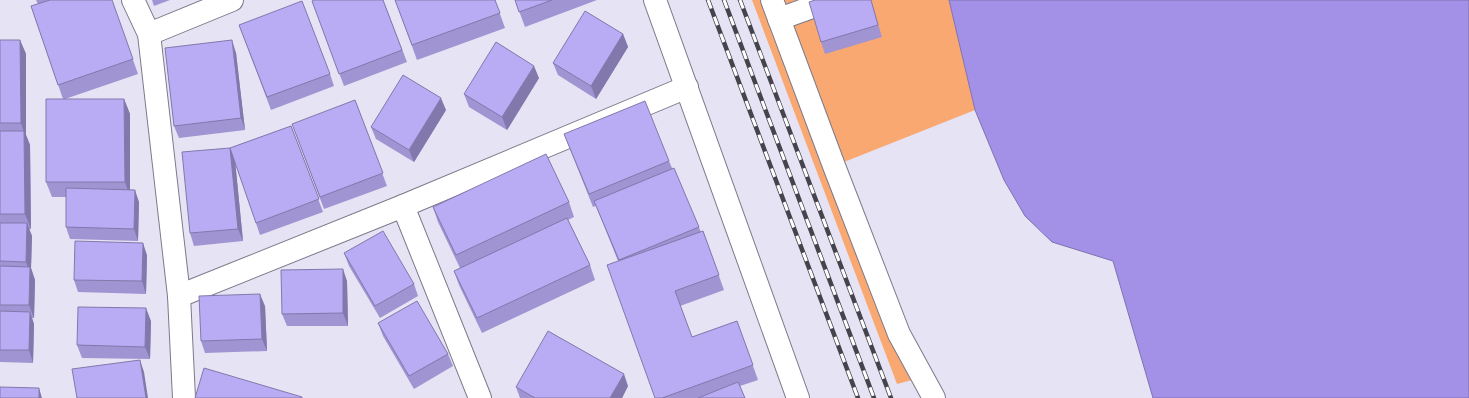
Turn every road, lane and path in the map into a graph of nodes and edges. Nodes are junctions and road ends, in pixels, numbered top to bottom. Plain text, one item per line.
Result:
1 (133, 0) edge
2 (232, 0) edge
3 (656, 0) edge
4 (832, 0) edge
5 (776, 9) edge
6 (149, 34) junction
7 (687, 87) junction
8 (403, 206) junction
9 (178, 296) junction
10 (184, 398) edge
11 (480, 398) edge
12 (798, 398) edge
13 (934, 398) edge

1 - 6 street
2 - 6 street
3 - 7 street
4 - 5 street
5 - 13 street
6 - 9 street
7 - 8 street
7 - 12 street
8 - 9 street
8 - 11 street
9 - 10 street

